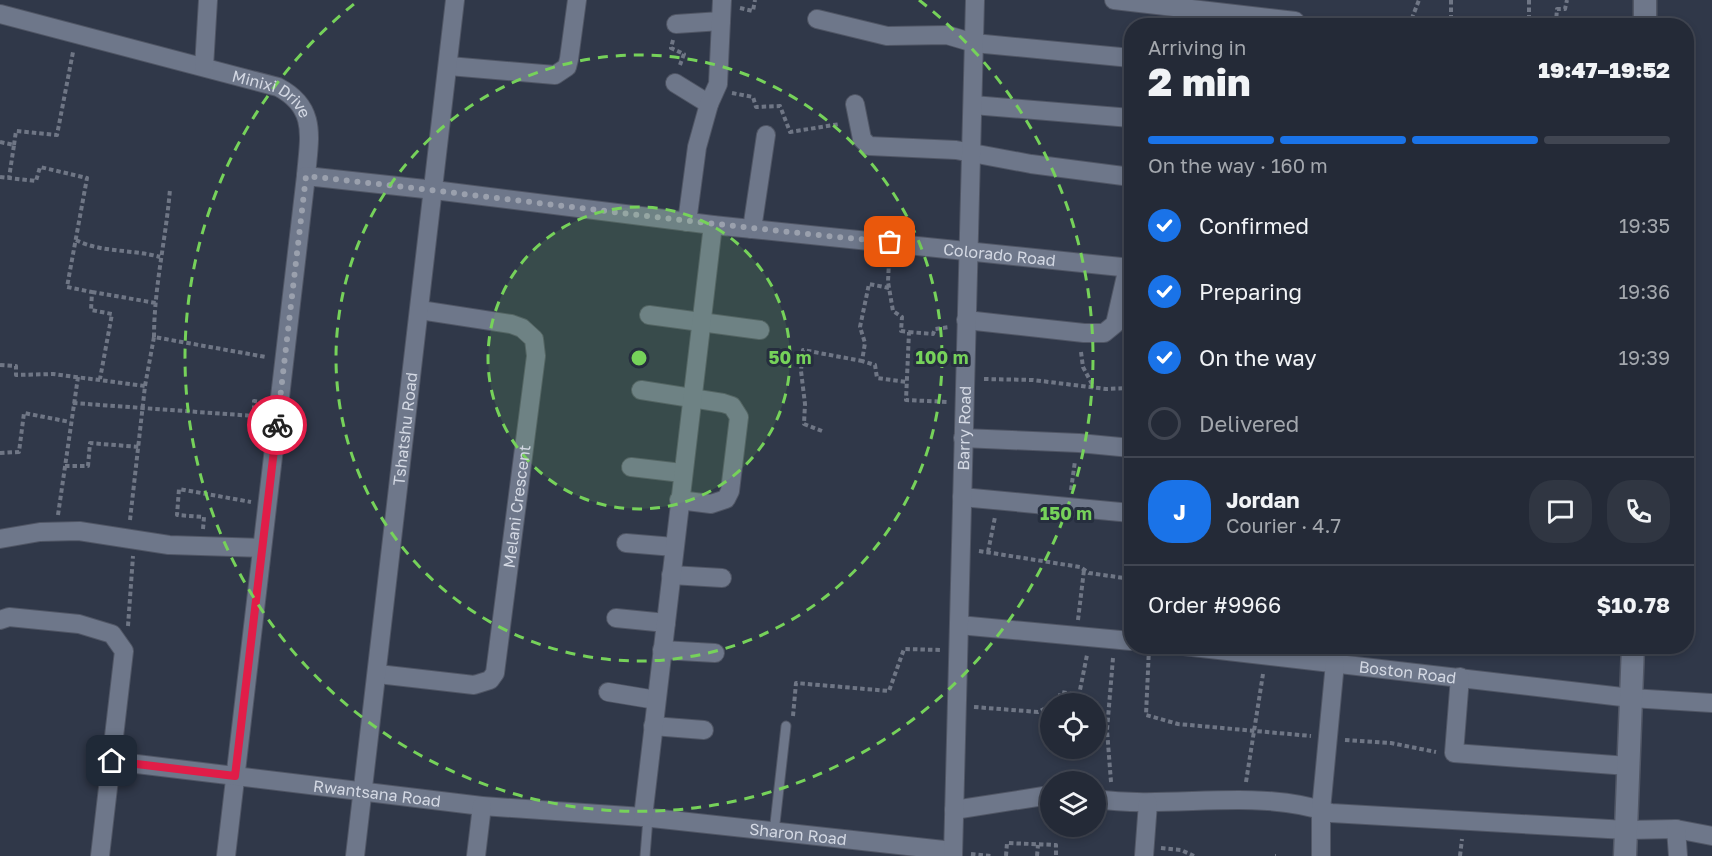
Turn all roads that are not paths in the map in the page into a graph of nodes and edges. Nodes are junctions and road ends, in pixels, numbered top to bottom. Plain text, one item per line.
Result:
1 (208, 0) edge
2 (454, 0) edge
3 (577, 0) edge
4 (722, 0) edge
5 (975, 0) edge
6 (1114, 0) edge
7 (1645, 0) edge
8 (1211, 12) edge
9 (0, 14) edge
10 (1267, 18) edge
11 (1645, 18) edge
12 (817, 19) dead end
13 (721, 21) junction
14 (676, 24) road end
15 (974, 43) junction
16 (1124, 57) edge
17 (449, 66) junction
18 (204, 67) junction
19 (675, 83) road end
20 (712, 97) junction
21 (855, 104) dead end
22 (973, 105) junction
23 (1124, 117) edge
24 (766, 135) dead end
25 (972, 153) junction
26 (306, 176) junction
27 (1124, 176) edge
28 (434, 189) junction
29 (687, 222) junction
30 (713, 225) junction
31 (752, 229) junction
32 (968, 250) junction
33 (1124, 267) edge
34 (1124, 290) edge
35 (420, 310) junction
36 (649, 315) dead end
37 (700, 322) junction
38 (966, 324) junction
39 (760, 330) dead end
40 (641, 390) dead end
41 (692, 398) junction
42 (963, 438) junction
43 (1124, 447) edge
44 (631, 467) dead end
45 (682, 472) junction
46 (962, 497) junction
47 (679, 500) junction
48 (1124, 512) edge
49 (0, 539) edge
50 (626, 543) dead end
51 (674, 547) junction
52 (262, 548) junction
53 (671, 575) junction
54 (722, 578) dead end
55 (616, 618) dead end
56 (0, 620) edge
57 (666, 623) junction
58 (960, 625) junction
59 (1122, 640) edge
60 (662, 650) junction
61 (715, 653) dead end
62 (1256, 654) edge
63 (1633, 654) edge
64 (1340, 658) edge
65 (378, 674) junction
66 (1460, 677) junction
67 (608, 692) dead end
68 (1631, 698) junction
69 (656, 700) junction
70 (1712, 703) edge
71 (653, 726) junction
72 (786, 726) road end
73 (704, 730) dead end
74 (112, 761) junction
75 (1628, 766) junction
76 (235, 776) junction
77 (363, 792) junction
78 (1040, 797) edge
79 (1106, 800) edge
80 (1148, 803) junction
81 (482, 806) junction
82 (954, 810) junction
83 (1321, 810) junction
84 (645, 817) junction
85 (1676, 829) junction
86 (1626, 830) junction
87 (774, 832) junction
88 (1712, 836) edge
89 (1144, 851) edge
90 (953, 853) edge
91 (100, 856) edge
92 (226, 856) edge
93 (355, 856) edge
94 (476, 856) edge
95 (645, 856) edge
96 (1321, 856) edge
97 (1625, 856) edge
98 (1678, 856) edge

1 - 18 street
2 - 17 street, Tshatshu Road
3 - 17 street
4 - 13 street
5 - 15 street, Barry Road
6 - 8 street
7 - 11 street
8 - 10 street
9 - 18 street, Minixi Drive
12 - 15 street
13 - 14 street
13 - 20 street
15 - 16 street
15 - 22 street, Barry Road
17 - 28 street, Tshatshu Road
18 - 26 street, Minixi Drive
19 - 20 street
20 - 29 street
21 - 25 street
22 - 23 street
22 - 25 street, Barry Road
24 - 31 street
25 - 27 street
25 - 32 street, Barry Road
26 - 28 street, Colorado Road
26 - 52 street, Minixi Drive
28 - 29 street, Colorado Road
28 - 35 street, Tshatshu Road
29 - 30 street, Colorado Road
30 - 31 street, Colorado Road
30 - 37 street
31 - 32 street, Colorado Road
32 - 33 street, Colorado Road
32 - 38 street, Barry Road
34 - 38 street
35 - 65 street, Tshatshu Road
35 - 65 street, Melani Crescent
36 - 37 street
37 - 39 street
37 - 41 street
38 - 42 street, Barry Road
40 - 41 street
41 - 45 street
41 - 47 street
42 - 43 street
42 - 46 street, Barry Road
44 - 45 street
45 - 47 street
46 - 48 street
46 - 58 street, Barry Road
47 - 51 street
49 - 52 street
50 - 51 street
51 - 53 street
52 - 76 street, Minixi Drive
53 - 54 street
53 - 57 street
55 - 57 street
56 - 74 street
57 - 60 street
58 - 59 street
58 - 82 street, Barry Road
60 - 61 street
60 - 69 street
62 - 64 street, Boston Road
63 - 68 street
64 - 66 street, Boston Road
64 - 83 street
65 - 77 street, Tshatshu Road
66 - 68 street, Boston Road
66 - 75 street
67 - 69 street
68 - 70 street, Boston Road
68 - 75 street
69 - 71 street
71 - 73 street
71 - 84 street
72 - 87 lane
74 - 76 street, Rwantsana Road
74 - 91 street
75 - 86 street
76 - 77 street, Rwantsana Road
76 - 92 street, Minixi Drive
77 - 81 street, Rwantsana Road
77 - 93 street, Tshatshu Road
78 - 82 street
79 - 80 street
80 - 83 street
80 - 89 street
81 - 84 street, Rwantsana Road
81 - 94 street
82 - 90 street, Barry Road
83 - 86 street
83 - 96 street
84 - 87 street, Sharon Road
84 - 95 lane
85 - 86 street
85 - 88 street
85 - 98 street
86 - 97 street
87 - 90 street, Sharon Road

